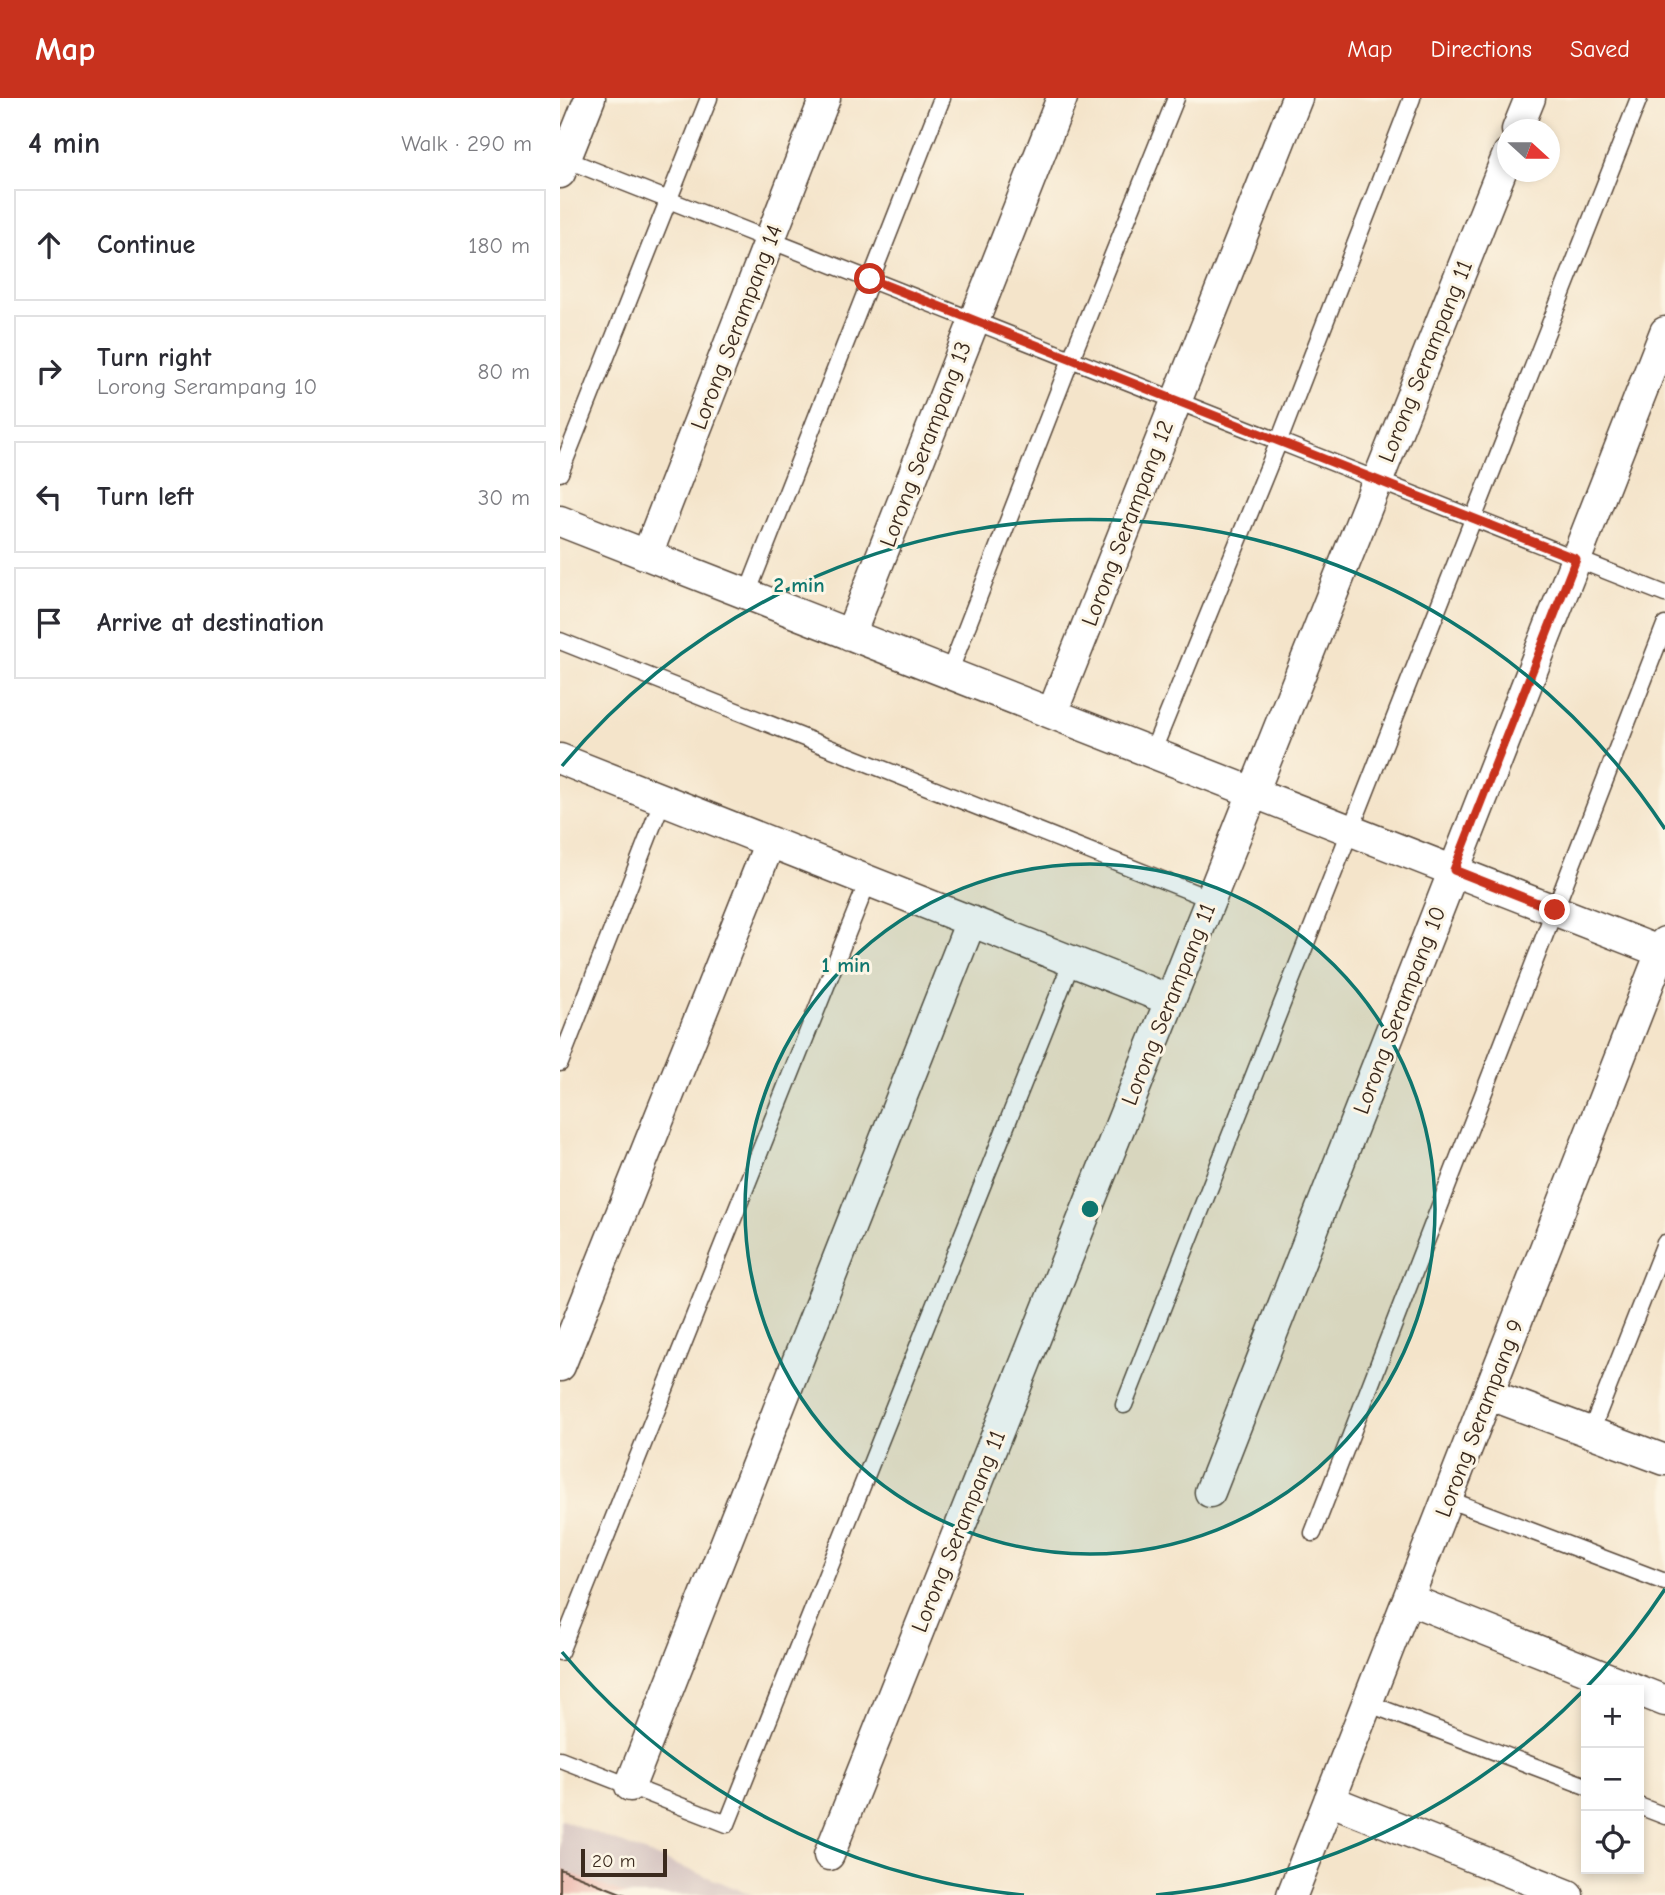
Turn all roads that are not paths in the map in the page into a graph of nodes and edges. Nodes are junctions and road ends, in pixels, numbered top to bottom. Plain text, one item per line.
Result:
1 (590, 98) edge
2 (709, 98) edge
3 (825, 98) edge
4 (942, 98) edge
5 (1062, 98) edge
6 (1176, 98) edge
7 (1297, 98) edge
8 (1412, 98) edge
9 (1530, 98) edge
10 (1639, 98) edge
11 (1521, 119) edge
12 (563, 166) edge
13 (1497, 179) edge
14 (669, 200) junction
15 (770, 240) junction
16 (870, 279) junction
17 (974, 321) junction
18 (1665, 332) edge
19 (1071, 359) junction
20 (1175, 400) junction
21 (1279, 442) junction
22 (560, 473) edge
23 (1377, 480) junction
24 (1474, 518) junction
25 (560, 521) edge
26 (647, 555) junction
27 (1576, 559) junction
28 (747, 594) junction
29 (1665, 594) edge
30 (1665, 625) edge
31 (850, 635) junction
32 (560, 641) edge
33 (949, 673) junction
34 (1052, 713) junction
35 (1152, 752) junction
36 (561, 761) edge
37 (1253, 792) junction
38 (663, 799) junction
39 (1351, 830) junction
40 (770, 842) junction
41 (1454, 870) junction
42 (868, 881) junction
43 (1210, 899) junction
44 (1555, 910) junction
45 (971, 921) junction
46 (1663, 947) edge
47 (1072, 961) junction
48 (1170, 1000) junction
49 (560, 1063) edge
50 (1665, 1243) edge
51 (560, 1366) edge
52 (1488, 1394) junction
53 (1124, 1405) dead end
54 (1591, 1431) junction
55 (1665, 1460) edge
56 (1210, 1492) dead end
57 (1447, 1499) junction
58 (1314, 1533) dead end
59 (1665, 1581) edge
60 (1408, 1599) junction
61 (560, 1652) edge
62 (1665, 1701) edge
63 (1367, 1703) junction
64 (560, 1759) edge
65 (1581, 1784) edge
66 (630, 1786) junction
67 (1329, 1800) junction
68 (1644, 1808) edge
69 (1665, 1816) edge
70 (829, 1855) dead end
71 (1292, 1895) edge
72 (1568, 1895) edge

1 - 12 street
2 - 14 lane
3 - 15 street, Lorong Serampang 14
4 - 16 lane
5 - 17 street, Lorong Serampang 13
6 - 19 lane
7 - 20 street, Lorong Serampang 12
8 - 21 lane
9 - 11 street
10 - 24 lane
12 - 14 lane
13 - 23 street, Lorong Serampang 11
14 - 15 lane
14 - 22 lane
15 - 16 lane
15 - 26 street, Lorong Serampang 14
16 - 17 lane
16 - 28 lane
17 - 19 lane
17 - 31 street, Lorong Serampang 13
18 - 27 street, Lorong Serampang 10
19 - 20 lane
19 - 33 lane
20 - 21 lane
20 - 34 street, Lorong Serampang 12
21 - 23 lane
21 - 35 lane
23 - 24 lane
23 - 37 street, Lorong Serampang 11
24 - 27 lane
24 - 39 lane
25 - 26 street
26 - 28 street
27 - 29 lane
27 - 41 street, Lorong Serampang 10
28 - 31 street
30 - 44 lane
31 - 33 street
32 - 43 lane
33 - 34 street
34 - 35 street
35 - 37 street
36 - 38 street
37 - 39 street
37 - 43 street, Lorong Serampang 11
38 - 40 street
38 - 49 lane
39 - 41 street
39 - 53 lane
40 - 42 street
40 - 51 street
41 - 44 street
41 - 56 street, Lorong Serampang 10
42 - 45 street
42 - 61 lane
43 - 48 street, Lorong Serampang 11
44 - 46 street
44 - 58 lane
45 - 47 street
45 - 66 street
46 - 52 street, Lorong Serampang 9
47 - 48 street
47 - 66 lane
48 - 70 street, Lorong Serampang 11
50 - 54 lane
52 - 54 street
52 - 57 street, Lorong Serampang 9
54 - 55 street
57 - 59 lane
57 - 60 street, Lorong Serampang 9
60 - 62 street
60 - 63 street, Lorong Serampang 9
63 - 65 lane
63 - 67 street, Lorong Serampang 9
64 - 66 lane
67 - 71 street, Lorong Serampang 9
67 - 72 street
68 - 69 lane

